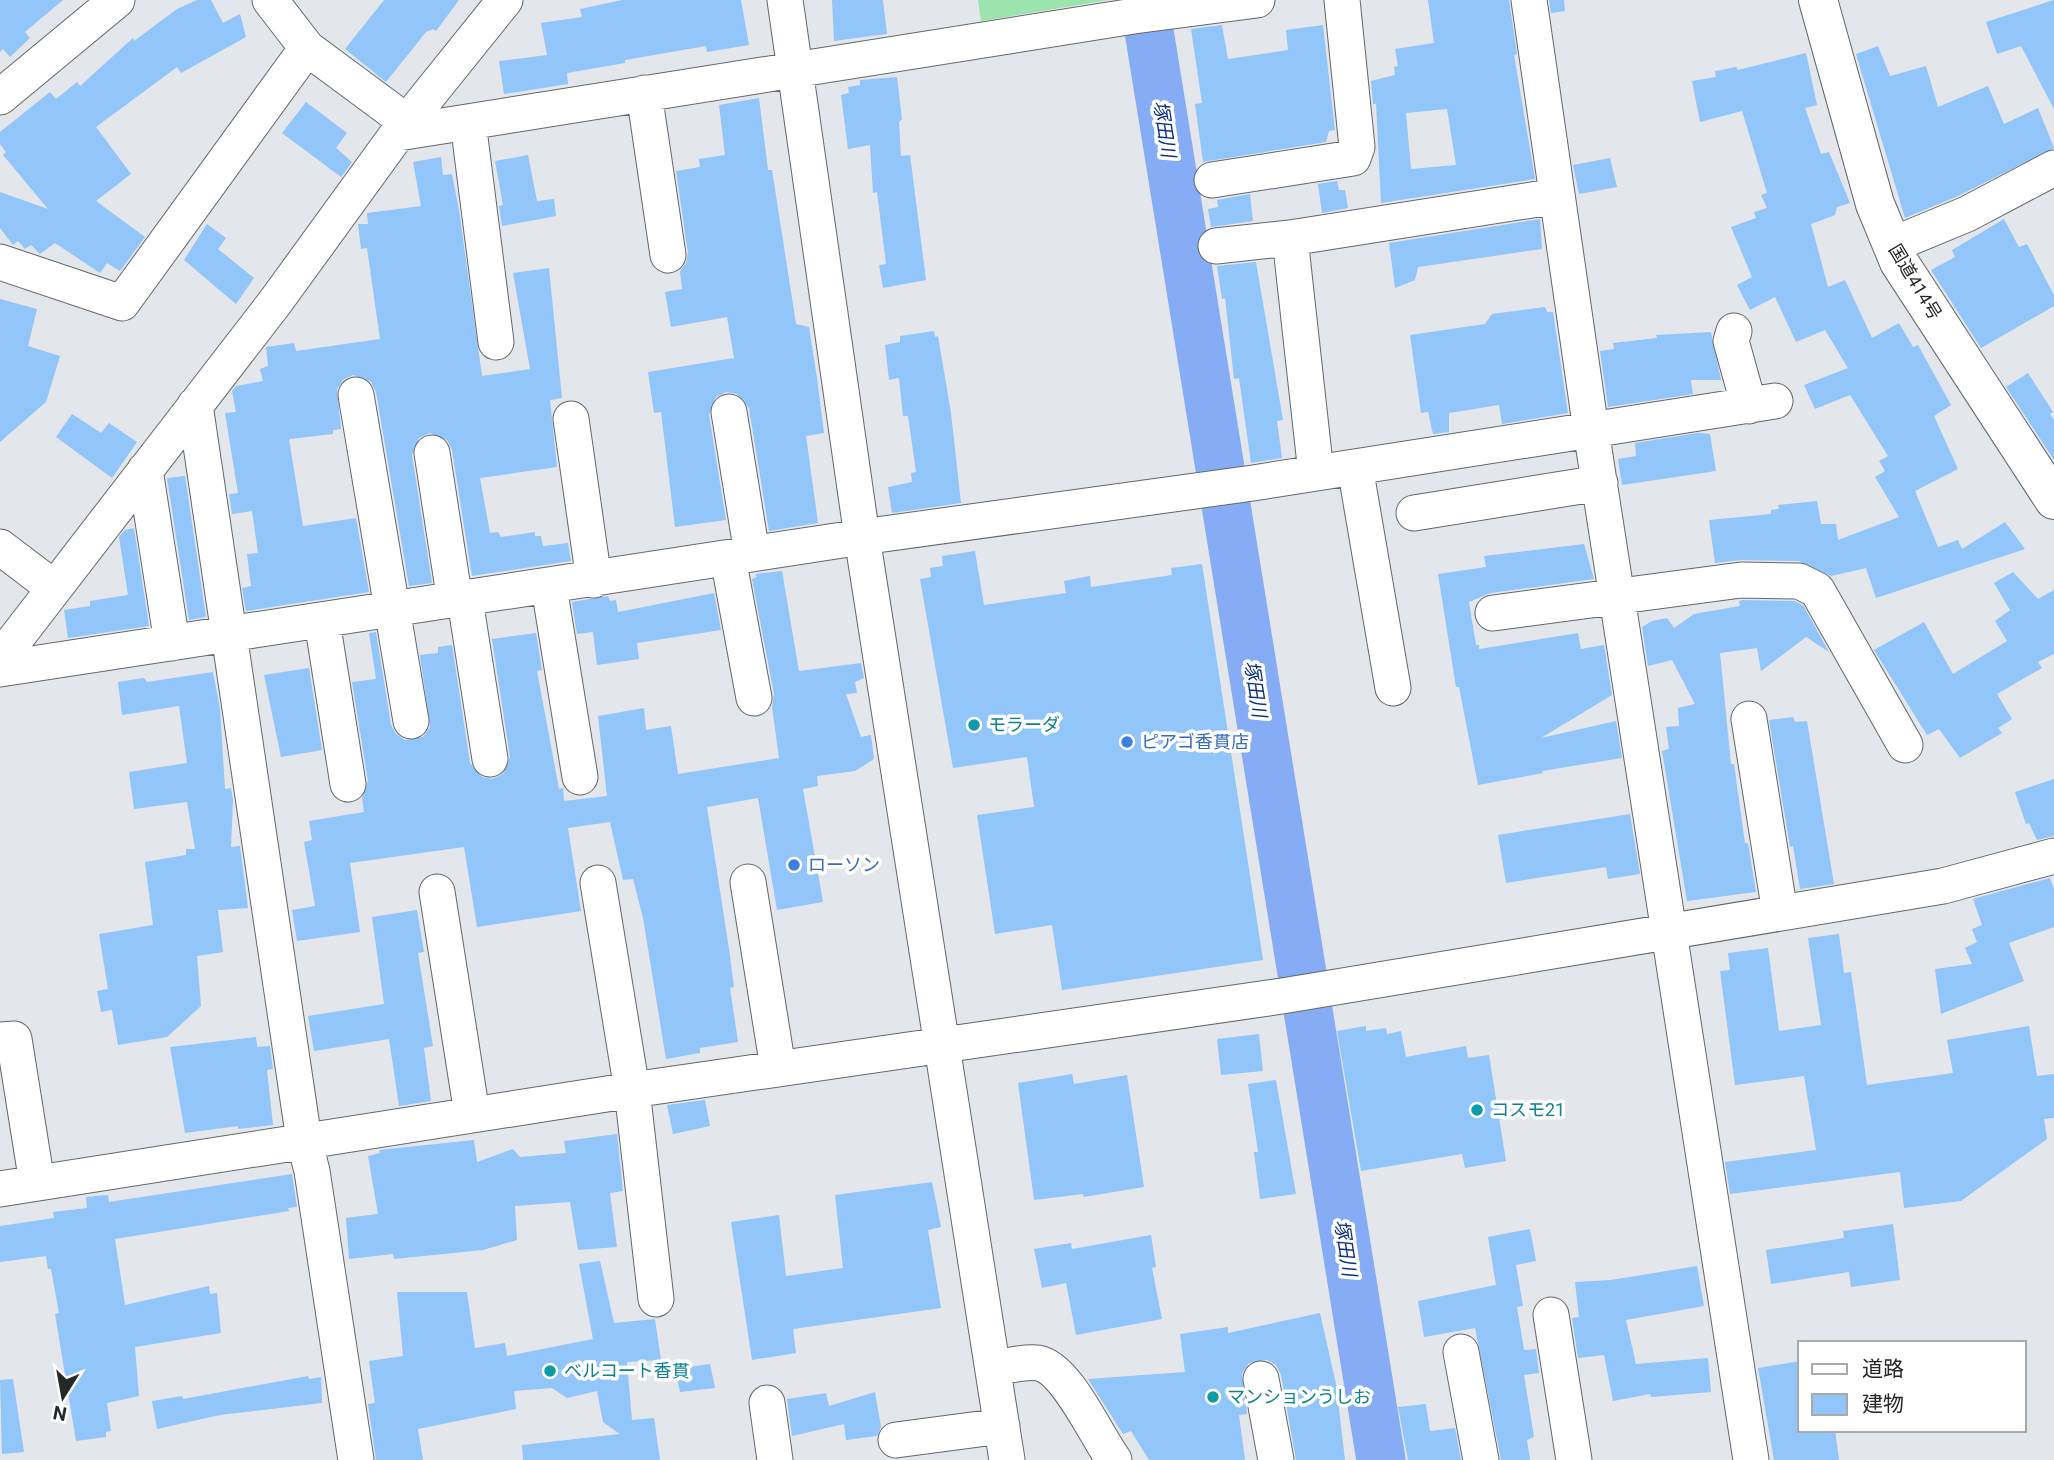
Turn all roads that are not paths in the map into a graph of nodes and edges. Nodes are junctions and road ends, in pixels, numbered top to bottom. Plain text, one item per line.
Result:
1 (117, 0) edge
2 (270, 0) edge
3 (505, 0) edge
4 (785, 0) edge
5 (1257, 0) edge
6 (1342, 0) edge
7 (1529, 0) edge
8 (1818, 0) edge
9 (307, 48) junction
10 (795, 69) junction
11 (644, 93) junction
12 (0, 97) edge
13 (468, 122) junction
14 (402, 128) junction
15 (2054, 168) edge
16 (1212, 180) dead end
17 (1557, 196) junction
18 (1290, 238) junction
19 (1892, 245) junction
20 (1216, 246) dead end
21 (668, 255) dead end
22 (0, 262) edge
23 (1734, 331) dead end
24 (496, 342) dead end
25 (356, 395) dead end
26 (195, 405) junction
27 (729, 412) dead end
28 (571, 419) dead end
29 (1591, 430) junction
30 (432, 453) dead end
31 (1355, 467) junction
32 (145, 470) junction
33 (1317, 473) junction
34 (1600, 483) junction
35 (2054, 500) edge
36 (1414, 513) dead end
37 (862, 537) junction
38 (0, 547) edge
39 (740, 556) junction
40 (594, 580) junction
41 (549, 587) junction
42 (54, 588) junction
43 (1618, 597) junction
44 (460, 601) junction
45 (391, 611) junction
46 (1493, 613) dead end
47 (323, 621) junction
48 (228, 635) junction
49 (172, 643) junction
50 (0, 659) edge
51 (0, 669) edge
52 (1393, 688) dead end
53 (754, 698) dead end
54 (1749, 719) dead end
55 (411, 721) dead end
56 (1906, 745) dead end
57 (490, 759) dead end
58 (580, 777) dead end
59 (348, 785) dead end
60 (2054, 856) edge
61 (598, 883) dead end
62 (748, 883) dead end
63 (437, 892) dead end
64 (1780, 914) junction
65 (1671, 932) junction
66 (0, 1040) edge
67 (940, 1044) junction
68 (778, 1068) junction
69 (632, 1090) junction
70 (472, 1114) junction
71 (304, 1140) junction
72 (37, 1183) junction
73 (0, 1189) edge
74 (656, 1299) dead end
75 (1551, 1315) dead end
76 (1461, 1352) dead end
77 (994, 1368) junction
78 (1261, 1379) dead end
79 (767, 1402) dead end
80 (1002, 1426) junction
81 (896, 1440) dead end
82 (356, 1460) edge
83 (775, 1460) edge
84 (1007, 1460) edge
85 (1114, 1460) edge
86 (1276, 1460) edge
87 (1481, 1460) edge
88 (1574, 1460) edge
89 (1751, 1460) edge

1 - 12 street
2 - 9 street
3 - 14 street
4 - 10 street
5 - 10 street
6 - 16 street
7 - 17 street
8 - 19 highway, 国道414号
9 - 14 street
9 - 22 street
10 - 11 street
10 - 37 street
11 - 13 street
11 - 21 street
13 - 14 street
13 - 24 street
14 - 26 street
15 - 19 street
17 - 18 street
17 - 29 street
18 - 20 street
18 - 33 street
19 - 35 highway, 国道414号
23 - 29 street
25 - 45 street
26 - 32 street
26 - 48 street
27 - 39 street
28 - 40 street
29 - 31 street
29 - 34 street
30 - 44 street
31 - 33 street
31 - 52 street
32 - 42 street
32 - 49 street
33 - 37 street
34 - 36 street
34 - 43 street
37 - 39 street
37 - 67 street
38 - 42 street
39 - 40 street
39 - 53 street
40 - 41 street
41 - 44 street
41 - 58 street
42 - 50 street
43 - 46 street
43 - 56 street
43 - 65 street
44 - 45 street
44 - 57 street
45 - 47 street
45 - 55 street
47 - 48 street
47 - 59 street
48 - 49 street
48 - 71 street
49 - 51 street
54 - 64 street
60 - 64 street
61 - 69 street
62 - 68 street
63 - 70 street
64 - 65 street
65 - 67 street
65 - 89 street
66 - 72 street
67 - 68 street
67 - 77 street
68 - 69 street
69 - 70 street
69 - 74 street
70 - 71 street
71 - 72 street
71 - 82 street
72 - 73 street
75 - 88 street
76 - 87 street
77 - 80 street
77 - 85 street
78 - 86 street
79 - 83 street
80 - 81 street
80 - 84 street

